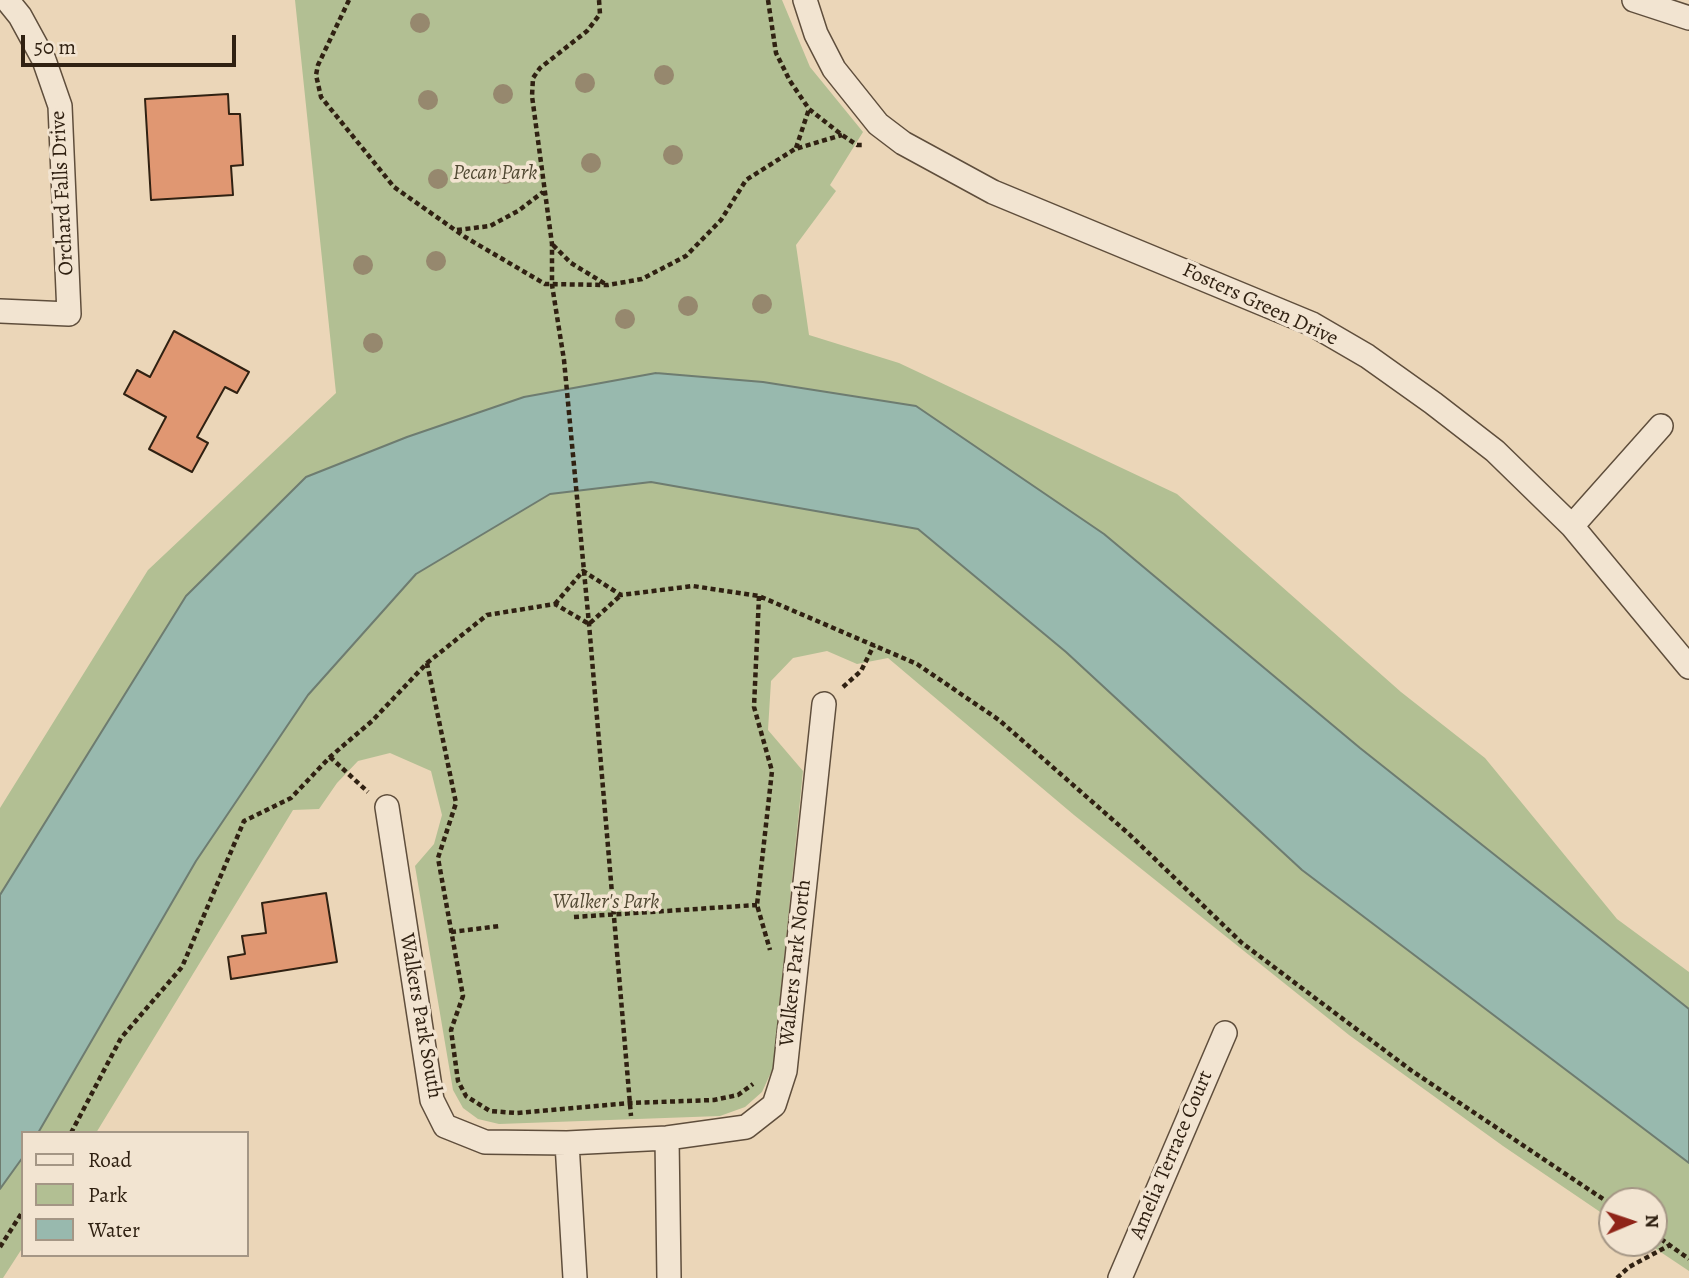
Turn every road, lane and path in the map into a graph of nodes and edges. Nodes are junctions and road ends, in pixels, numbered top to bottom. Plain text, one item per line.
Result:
1 (7, 0) edge
2 (349, 0) edge
3 (599, 0) edge
4 (768, 0) edge
5 (805, 0) edge
6 (1634, 0) edge
7 (1689, 18) edge
8 (809, 109) junction
9 (842, 135) junction
10 (903, 143) junction
11 (795, 149) junction
12 (543, 192) junction
13 (455, 230) junction
14 (552, 244) junction
15 (552, 285) junction
16 (608, 285) junction
17 (0, 311) edge
18 (1661, 426) dead end
19 (1572, 526) junction
20 (583, 571) junction
21 (621, 595) junction
22 (759, 596) junction
23 (555, 604) junction
24 (589, 624) junction
25 (874, 645) junction
26 (427, 663) junction
27 (1689, 667) edge
28 (824, 704) joint
29 (330, 757) junction
30 (387, 807) joint
31 (757, 905) junction
32 (615, 913) junction
33 (574, 916) dead end
34 (500, 926) dead end
35 (451, 932) junction
36 (771, 952) dead end
37 (1225, 1033) dead end
38 (756, 1082) dead end
39 (630, 1103) junction
40 (72, 1131) edge
41 (667, 1138) junction
42 (633, 1139) junction
43 (567, 1143) junction
44 (1598, 1196) edge
45 (21, 1214) edge
46 (1670, 1245) joint
47 (0, 1247) edge
48 (1689, 1259) edge
49 (575, 1278) edge
50 (669, 1278) edge
51 (1120, 1278) edge
52 (1617, 1278) edge

1 - 17 street, Orchard Falls Drive
2 - 13 path
3 - 12 path
4 - 8 path
5 - 10 street, Fosters Green Drive
6 - 7 street
8 - 9 path
8 - 11 path
9 - 10 path
9 - 11 path
10 - 19 street, Fosters Green Drive
11 - 16 path
12 - 13 path
12 - 14 path
13 - 15 path
14 - 15 path
14 - 16 path
15 - 16 path
15 - 20 path
18 - 19 street
19 - 27 street, Fosters Green Drive
20 - 21 path
20 - 23 path
20 - 24 path
21 - 22 path
21 - 24 path
22 - 25 path
22 - 31 path
23 - 24 path
23 - 26 path
24 - 32 path
25 - 28 path
25 - 44 path
26 - 29 path
26 - 35 path
28 - 41 street, Walkers Park North
29 - 30 path
29 - 40 path
30 - 43 street, Walkers Park South
31 - 32 path
31 - 36 path
32 - 33 path
32 - 39 path
34 - 35 path
35 - 39 path
37 - 51 street, Amelia Terrace Court
38 - 39 path
39 - 42 path
41 - 42 street, Walkers Park South
41 - 50 street
42 - 43 street, Walkers Park South
43 - 49 street
45 - 47 path
46 - 48 path
46 - 52 path

